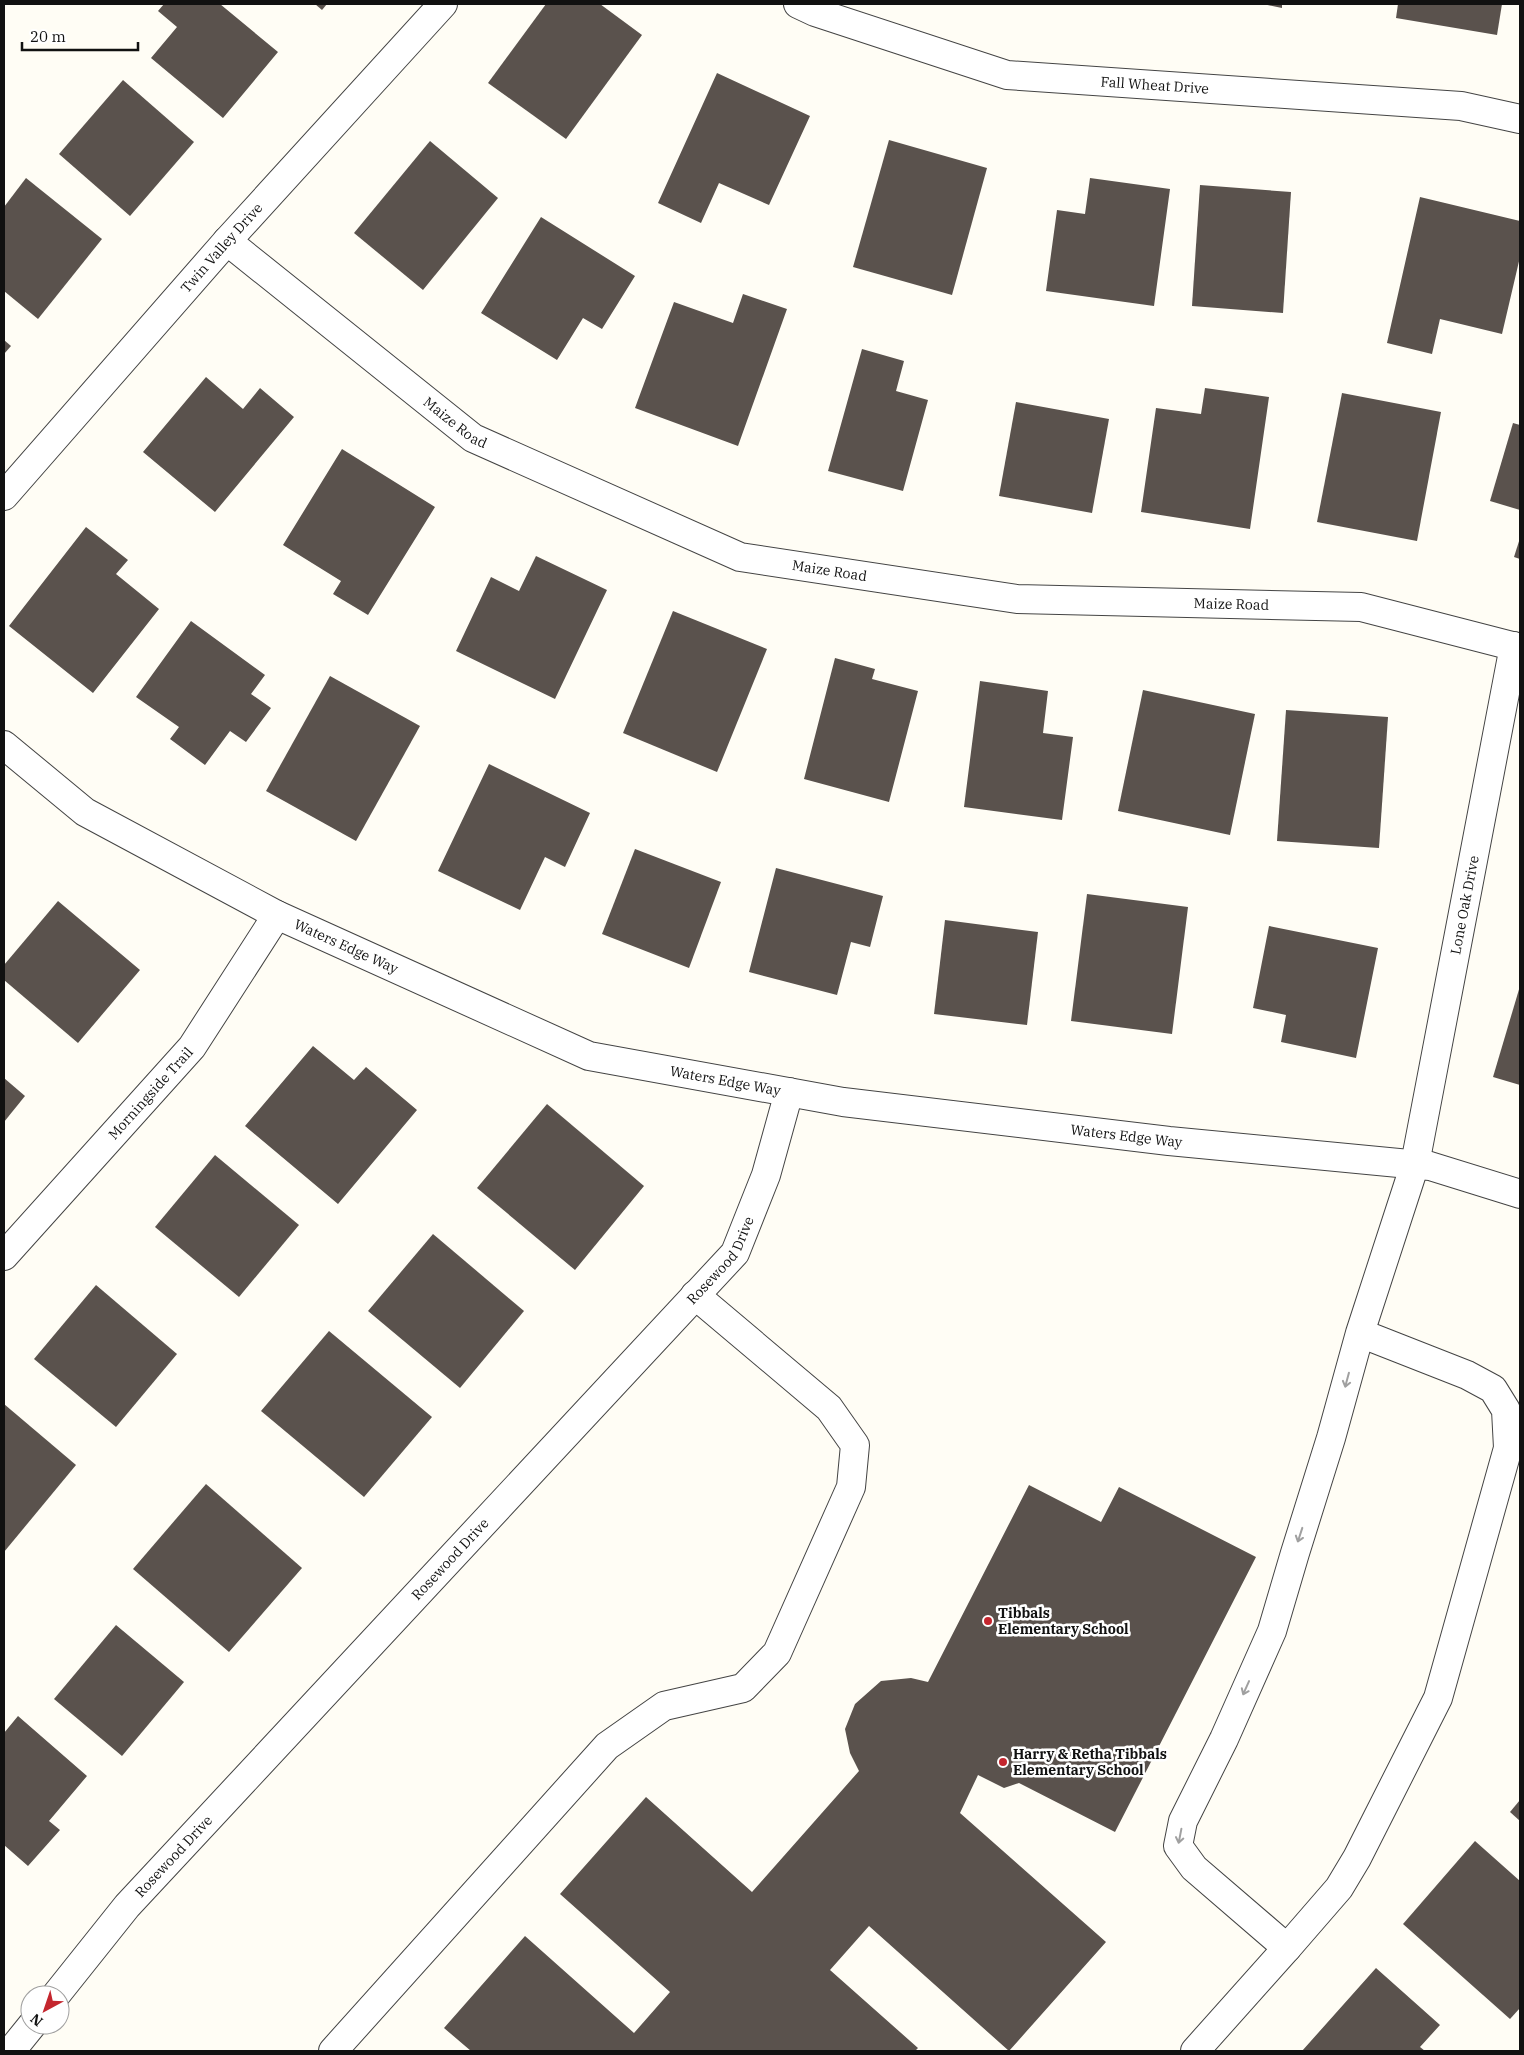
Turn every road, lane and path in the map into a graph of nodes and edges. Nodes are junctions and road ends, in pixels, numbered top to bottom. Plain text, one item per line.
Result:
1 (443, 4) edge
2 (798, 4) edge
3 (1520, 119) edge
4 (227, 240) junction
5 (4, 496) edge
6 (1517, 647) edge
7 (4, 745) edge
8 (277, 915) junction
9 (789, 1092) junction
10 (1415, 1164) junction
11 (1520, 1194) edge
12 (4, 1256) edge
13 (695, 1295) junction
14 (1360, 1333) junction
15 (1287, 1948) junction
16 (64, 1985) edge
17 (24, 2035) edge
18 (11, 2051) edge
19 (334, 2051) edge
20 (1194, 2051) edge

1 - 4 street, Twin Valley Drive
2 - 3 street, Fall Wheat Drive
4 - 5 street, Twin Valley Drive
4 - 6 street, Maize Road
6 - 10 street, Lone Oak Drive
7 - 8 street, Waters Edge Way
8 - 9 street, Waters Edge Way
8 - 12 street, Morningside Trail
9 - 10 street, Waters Edge Way
9 - 13 street, Rosewood Drive
10 - 11 street, Waters Edge Way
10 - 14 street, Lone Oak Drive
13 - 16 street, Rosewood Drive
13 - 19 street
14 -> 15 street, Lone Oak Drive
14 - 15 street
15 - 20 street
17 - 18 street

